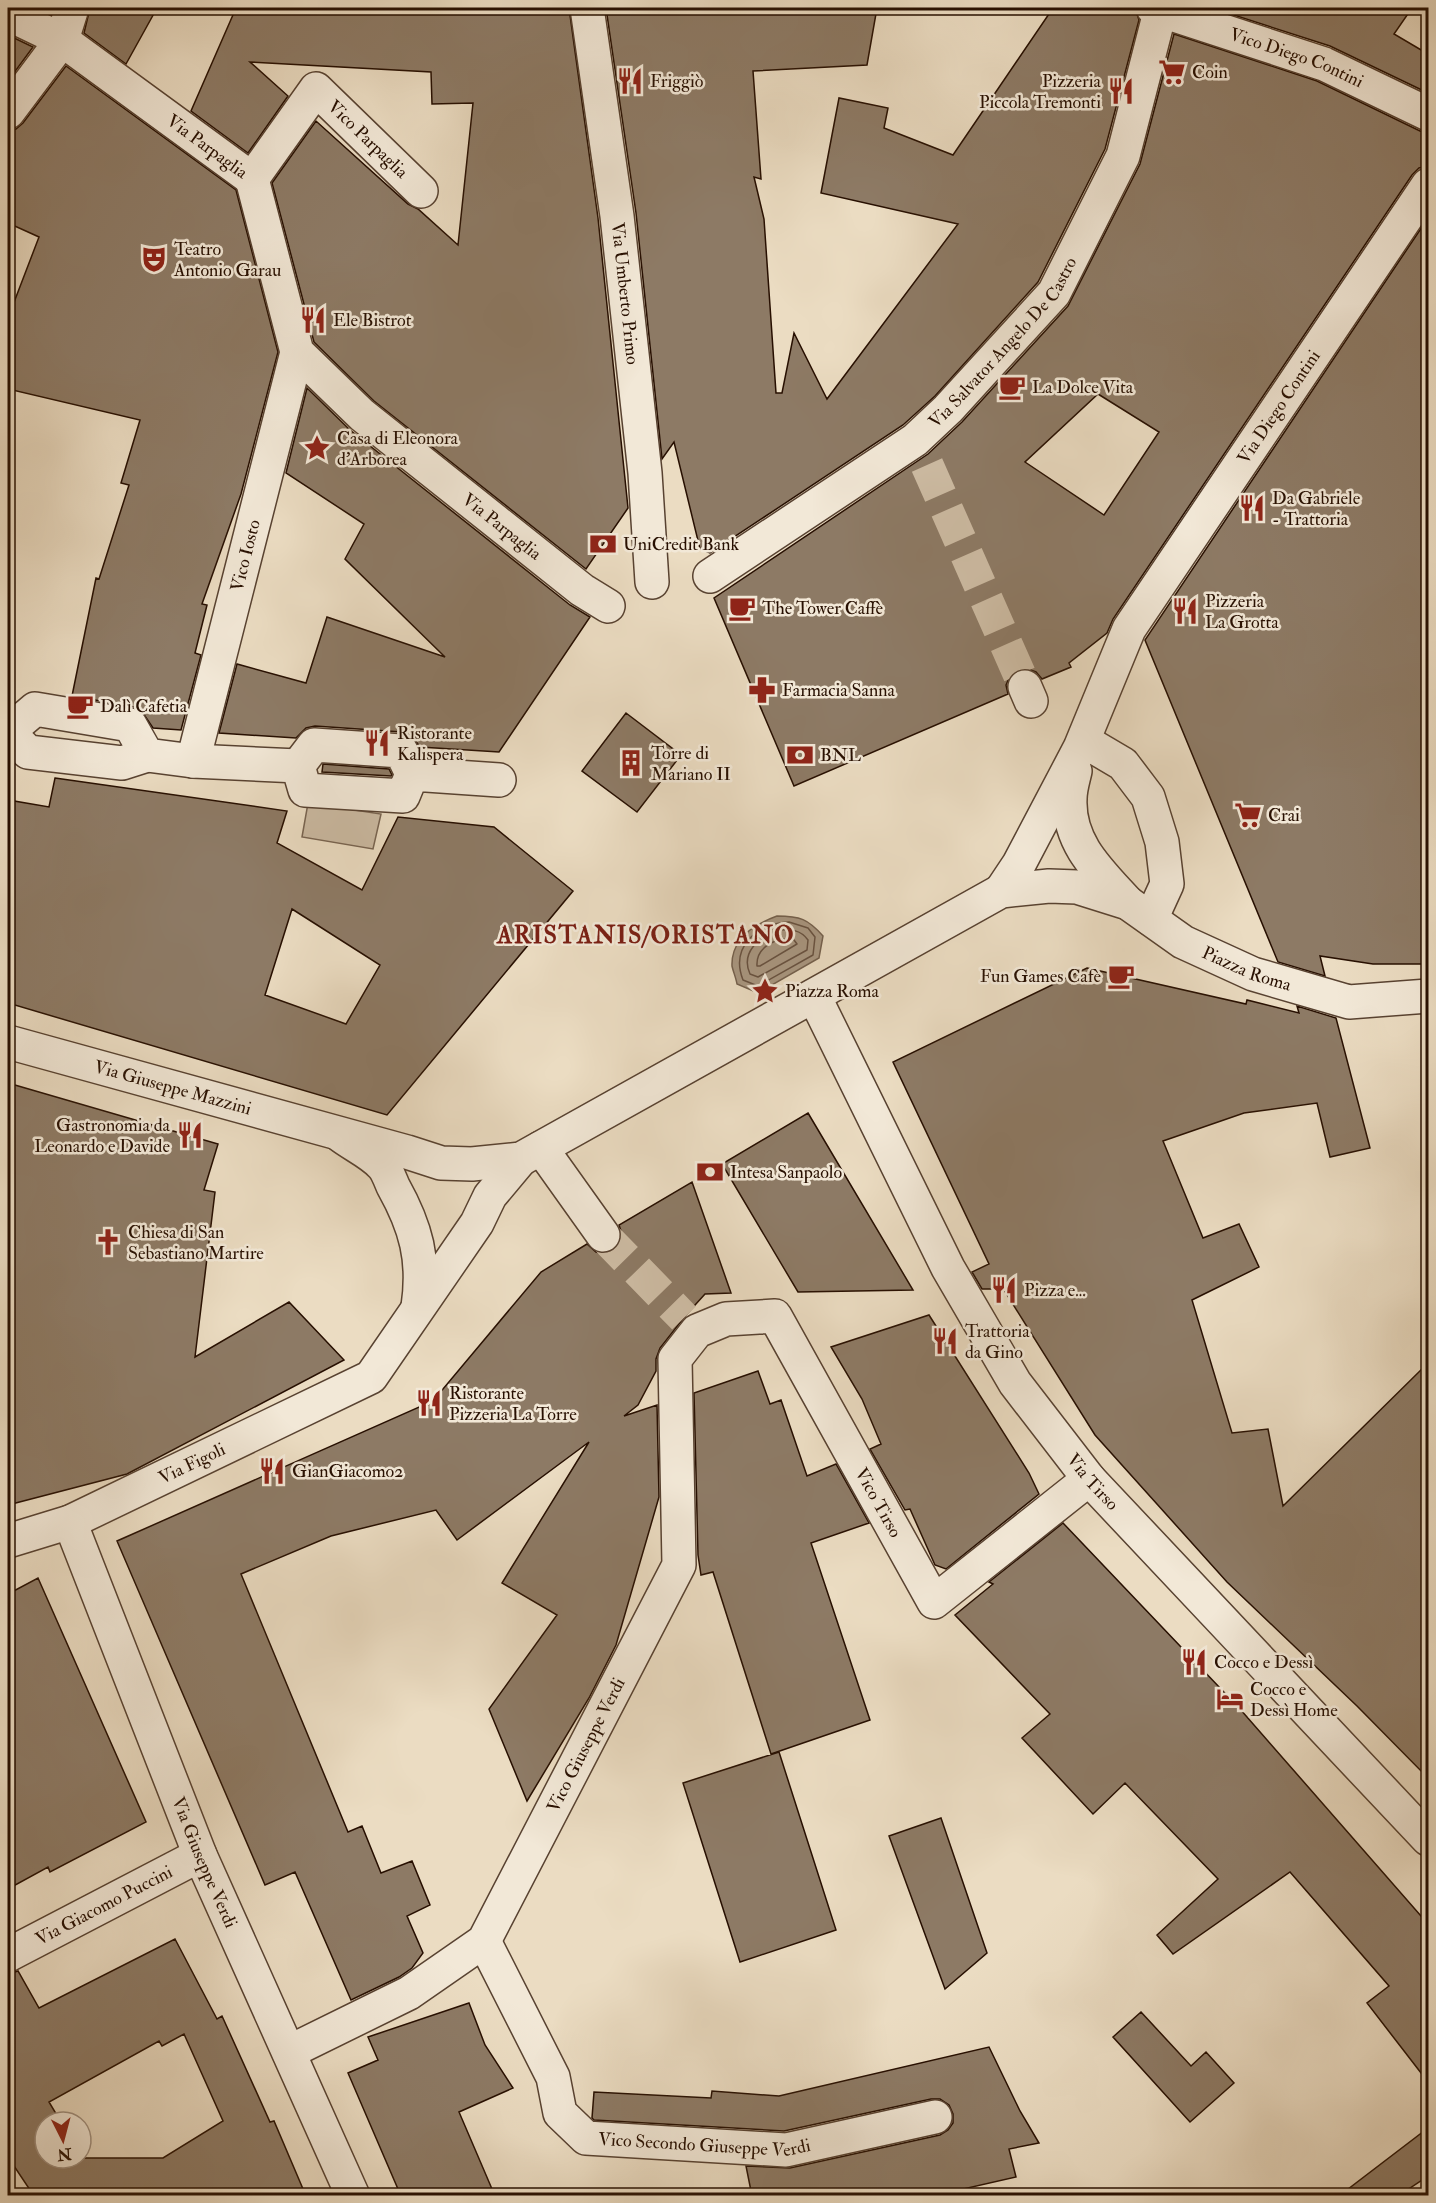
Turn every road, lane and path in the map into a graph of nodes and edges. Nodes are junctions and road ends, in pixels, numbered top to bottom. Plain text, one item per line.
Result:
1 (72, 8) edge
2 (587, 8) edge
3 (1158, 8) edge
4 (8, 14) edge
5 (62, 40) junction
6 (8, 112) edge
7 (1428, 114) edge
8 (252, 179) junction
9 (1428, 185) edge
10 (421, 190) dead end
11 (297, 352) junction
12 (710, 576) dead end
13 (652, 582) dead end
14 (608, 606) dead end
15 (1129, 629) joint
16 (8, 732) edge
17 (1082, 745) junction
18 (194, 761) junction
19 (298, 766) junction
20 (412, 774) junction
21 (499, 780) dead end
22 (1001, 891) junction
23 (1140, 911) junction
24 (814, 996) junction
25 (1428, 996) edge
26 (8, 1042) edge
27 (338, 1134) junction
28 (531, 1154) junction
29 (603, 1235) tunnel mouth
30 (418, 1307) junction
31 (691, 1325) joint
32 (371, 1377) joint
33 (1089, 1479) junction
34 (70, 1522) junction
35 (8, 1541) edge
36 (1428, 1839) edge
37 (200, 1855) junction
38 (484, 1941) junction
39 (8, 1955) edge
40 (289, 2052) junction
41 (936, 2117) dead end
42 (353, 2196) edge

1 - 5 street
2 - 13 street, Via Umberto Primo
3 - 7 street, Vico Diego Contini
3 - 12 street, Via Salvator Angelo De Castro
4 - 5 street, Via Parpaglia
5 - 6 street
5 - 8 street, Via Parpaglia
8 - 10 street, Vico Parpaglia
8 - 11 street, Via Parpaglia
9 - 15 street, Via Diego Contini
11 - 14 street, Via Parpaglia
11 - 18 street, Vico Iosto
15 - 17 street, Piazza Roma
16 - 18 street
17 - 22 street, Piazza Roma
17 - 23 street, Piazza Roma
17 - 23 street
18 - 19 street
19 - 20 street
19 - 20 street
20 - 21 street
22 - 23 street, Piazza Roma
22 - 24 street, Piazza Roma
23 - 25 street, Piazza Roma
24 - 28 street, Piazza Roma
24 - 33 street, Via Tirso
26 - 27 street, Via Giuseppe Mazzini
27 - 28 street, Piazza Roma
27 - 30 street, Piazza Roma
28 - 29 street
28 - 30 street, Piazza Roma
30 - 32 street, Piazza Roma
31 - 33 street, Vico Tirso
31 - 38 street, Vico Giuseppe Verdi
32 - 34 street, Via Figoli
33 - 36 street, Via Tirso
34 - 35 street, Via Figoli
34 - 37 street, Via Giuseppe Verdi
37 - 39 street, Via Giacomo Puccini
37 - 40 street, Via Giuseppe Verdi
38 - 40 street, Vico Giuseppe Verdi
38 - 41 street, Vico Secondo Giuseppe Verdi
40 - 42 street, Via Giuseppe Verdi

